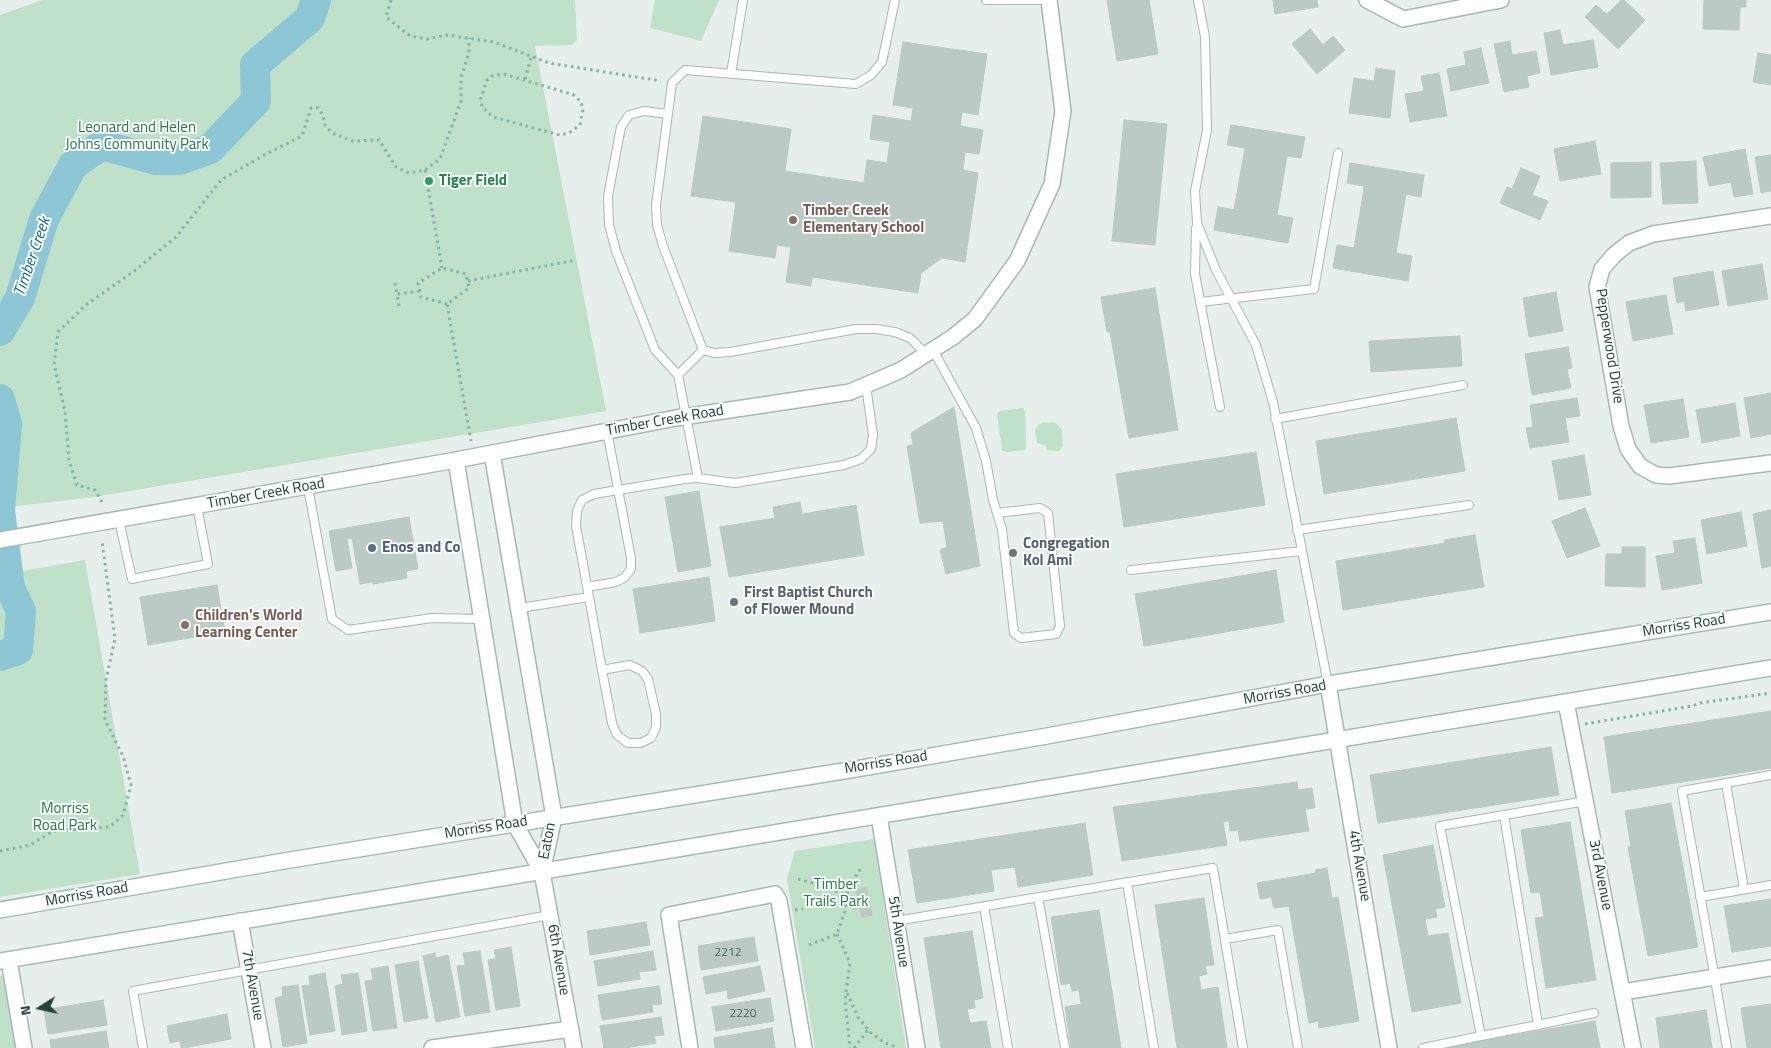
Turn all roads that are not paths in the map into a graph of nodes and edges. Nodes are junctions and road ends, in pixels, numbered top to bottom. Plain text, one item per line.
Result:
1 (743, 0) edge
2 (895, 0) edge
3 (986, 0) edge
4 (1049, 0) edge
5 (1198, 0) edge
6 (1366, 0) edge
7 (1501, 0) edge
8 (731, 74) junction
9 (668, 114) junction
10 (1338, 153) dead end
11 (1771, 216) edge
12 (1197, 223) junction
13 (1232, 300) junction
14 (1200, 302) junction
15 (703, 350) junction
16 (929, 352) junction
17 (678, 375) junction
18 (1463, 385) dead end
19 (866, 386) junction
20 (1220, 407) dead end
21 (687, 416) junction
22 (1275, 418) junction
23 (607, 431) junction
24 (492, 453) junction
25 (456, 460) junction
26 (1771, 464) edge
27 (698, 478) junction
28 (308, 486) junction
29 (619, 490) junction
30 (1469, 505) dead end
31 (197, 506) junction
32 (997, 513) junction
33 (119, 520) junction
34 (1297, 530) junction
35 (0, 540) edge
36 (1301, 551) junction
37 (1131, 570) dead end
38 (587, 587) junction
39 (589, 597) junction
40 (520, 608) junction
41 (1771, 612) edge
42 (482, 619) junction
43 (1771, 668) edge
44 (602, 670) junction
45 (1328, 684) junction
46 (1566, 702) junction
47 (1338, 740) junction
48 (1771, 775) edge
49 (1726, 783) junction
50 (1586, 802) junction
51 (1504, 815) junction
52 (879, 816) junction
53 (554, 817) junction
54 (515, 824) junction
55 (542, 872) junction
56 (1127, 882) junction
57 (1771, 885) edge
58 (1744, 889) junction
59 (1038, 897) junction
60 (1700, 897) junction
61 (984, 906) junction
62 (0, 910) edge
63 (550, 915) junction
64 (240, 921) junction
65 (896, 921) junction
66 (1225, 939) junction
67 (4, 961) edge
68 (1771, 968) edge
69 (249, 970) junction
70 (1714, 977) junction
71 (1623, 992) junction
72 (1594, 1013) dead end
73 (1538, 1025) junction
74 (571, 1029) junction
75 (1481, 1036) junction
76 (442, 1047) edge
77 (24, 1048) edge
78 (143, 1048) edge
79 (263, 1048) edge
80 (574, 1048) edge
81 (690, 1048) edge
82 (804, 1048) edge
83 (917, 1048) edge
84 (1008, 1048) edge
85 (1065, 1048) edge
86 (1154, 1048) edge
87 (1243, 1048) edge
88 (1298, 1048) edge
89 (1389, 1048) edge
90 (1423, 1048) edge
91 (1633, 1048) edge
92 (1726, 1048) edge

1 - 8 lane
2 - 8 lane
3 - 4 lane
4 - 16 street, Timber Creek Road
5 - 12 lane
6 - 7 street
8 - 9 lane
9 - 15 lane
9 - 17 lane
10 - 13 lane
11 - 26 street, Pepperwood Drive
12 - 13 lane
12 - 14 lane
13 - 14 lane
13 - 22 lane
14 - 20 lane
15 - 16 lane
15 - 17 lane
16 - 19 street, Timber Creek Road
16 - 32 lane
17 - 21 lane
18 - 22 lane
19 - 21 street, Timber Creek Road
19 - 27 lane
21 - 23 street, Timber Creek Road
21 - 27 lane
22 - 34 lane
23 - 24 street, Timber Creek Road
23 - 29 lane
24 - 25 street, Timber Creek Road
24 - 40 street, Eaton
25 - 28 street, Timber Creek Road
25 - 42 street, Eaton
27 - 29 lane
28 - 31 street, Timber Creek Road
28 - 42 lane
29 - 38 lane
29 - 38 lane
30 - 34 lane
31 - 33 street, Timber Creek Road
31 - 33 lane
32 - 32 lane
33 - 35 street, Timber Creek Road
34 - 36 lane
36 - 37 lane
36 - 45 lane
38 - 39 lane
39 - 40 lane
39 - 44 lane
40 - 53 street, Eaton
41 - 45 street, Morriss Road
42 - 54 street, Eaton
43 - 46 street
44 - 44 lane
45 - 47 street, 4th Avenue
45 - 53 street, Morriss Road
46 - 47 street
46 - 50 street, 3rd Avenue
47 - 52 street
47 - 89 street, 4th Avenue
48 - 49 lane
49 - 58 lane
49 - 60 lane
50 - 51 lane
50 - 71 street, 3rd Avenue
51 - 73 lane
51 - 75 lane
52 - 55 street
52 - 65 street, 5th Avenue
53 - 54 street, Morriss Road
53 - 55 street, Eaton
54 - 55 street, Eaton
54 - 62 street, Morriss Road
55 - 63 street, 6th Avenue
55 - 64 street
56 - 59 lane
56 - 66 lane
56 - 86 lane
57 - 58 lane
58 - 60 lane
59 - 61 lane
59 - 85 lane
60 - 70 lane
61 - 65 lane
61 - 84 lane
63 - 69 lane
63 - 74 street, 6th Avenue
64 - 67 street
64 - 69 street, 7th Avenue
65 - 83 street, 5th Avenue
66 - 87 lane
66 - 88 lane
67 - 77 street
68 - 70 street
69 - 78 lane
69 - 79 street, 7th Avenue
70 - 71 street
70 - 92 lane
71 - 91 street, 3rd Avenue
72 - 73 lane
73 - 75 lane
74 - 76 street
74 - 80 street, 6th Avenue
75 - 90 lane
81 - 82 street

